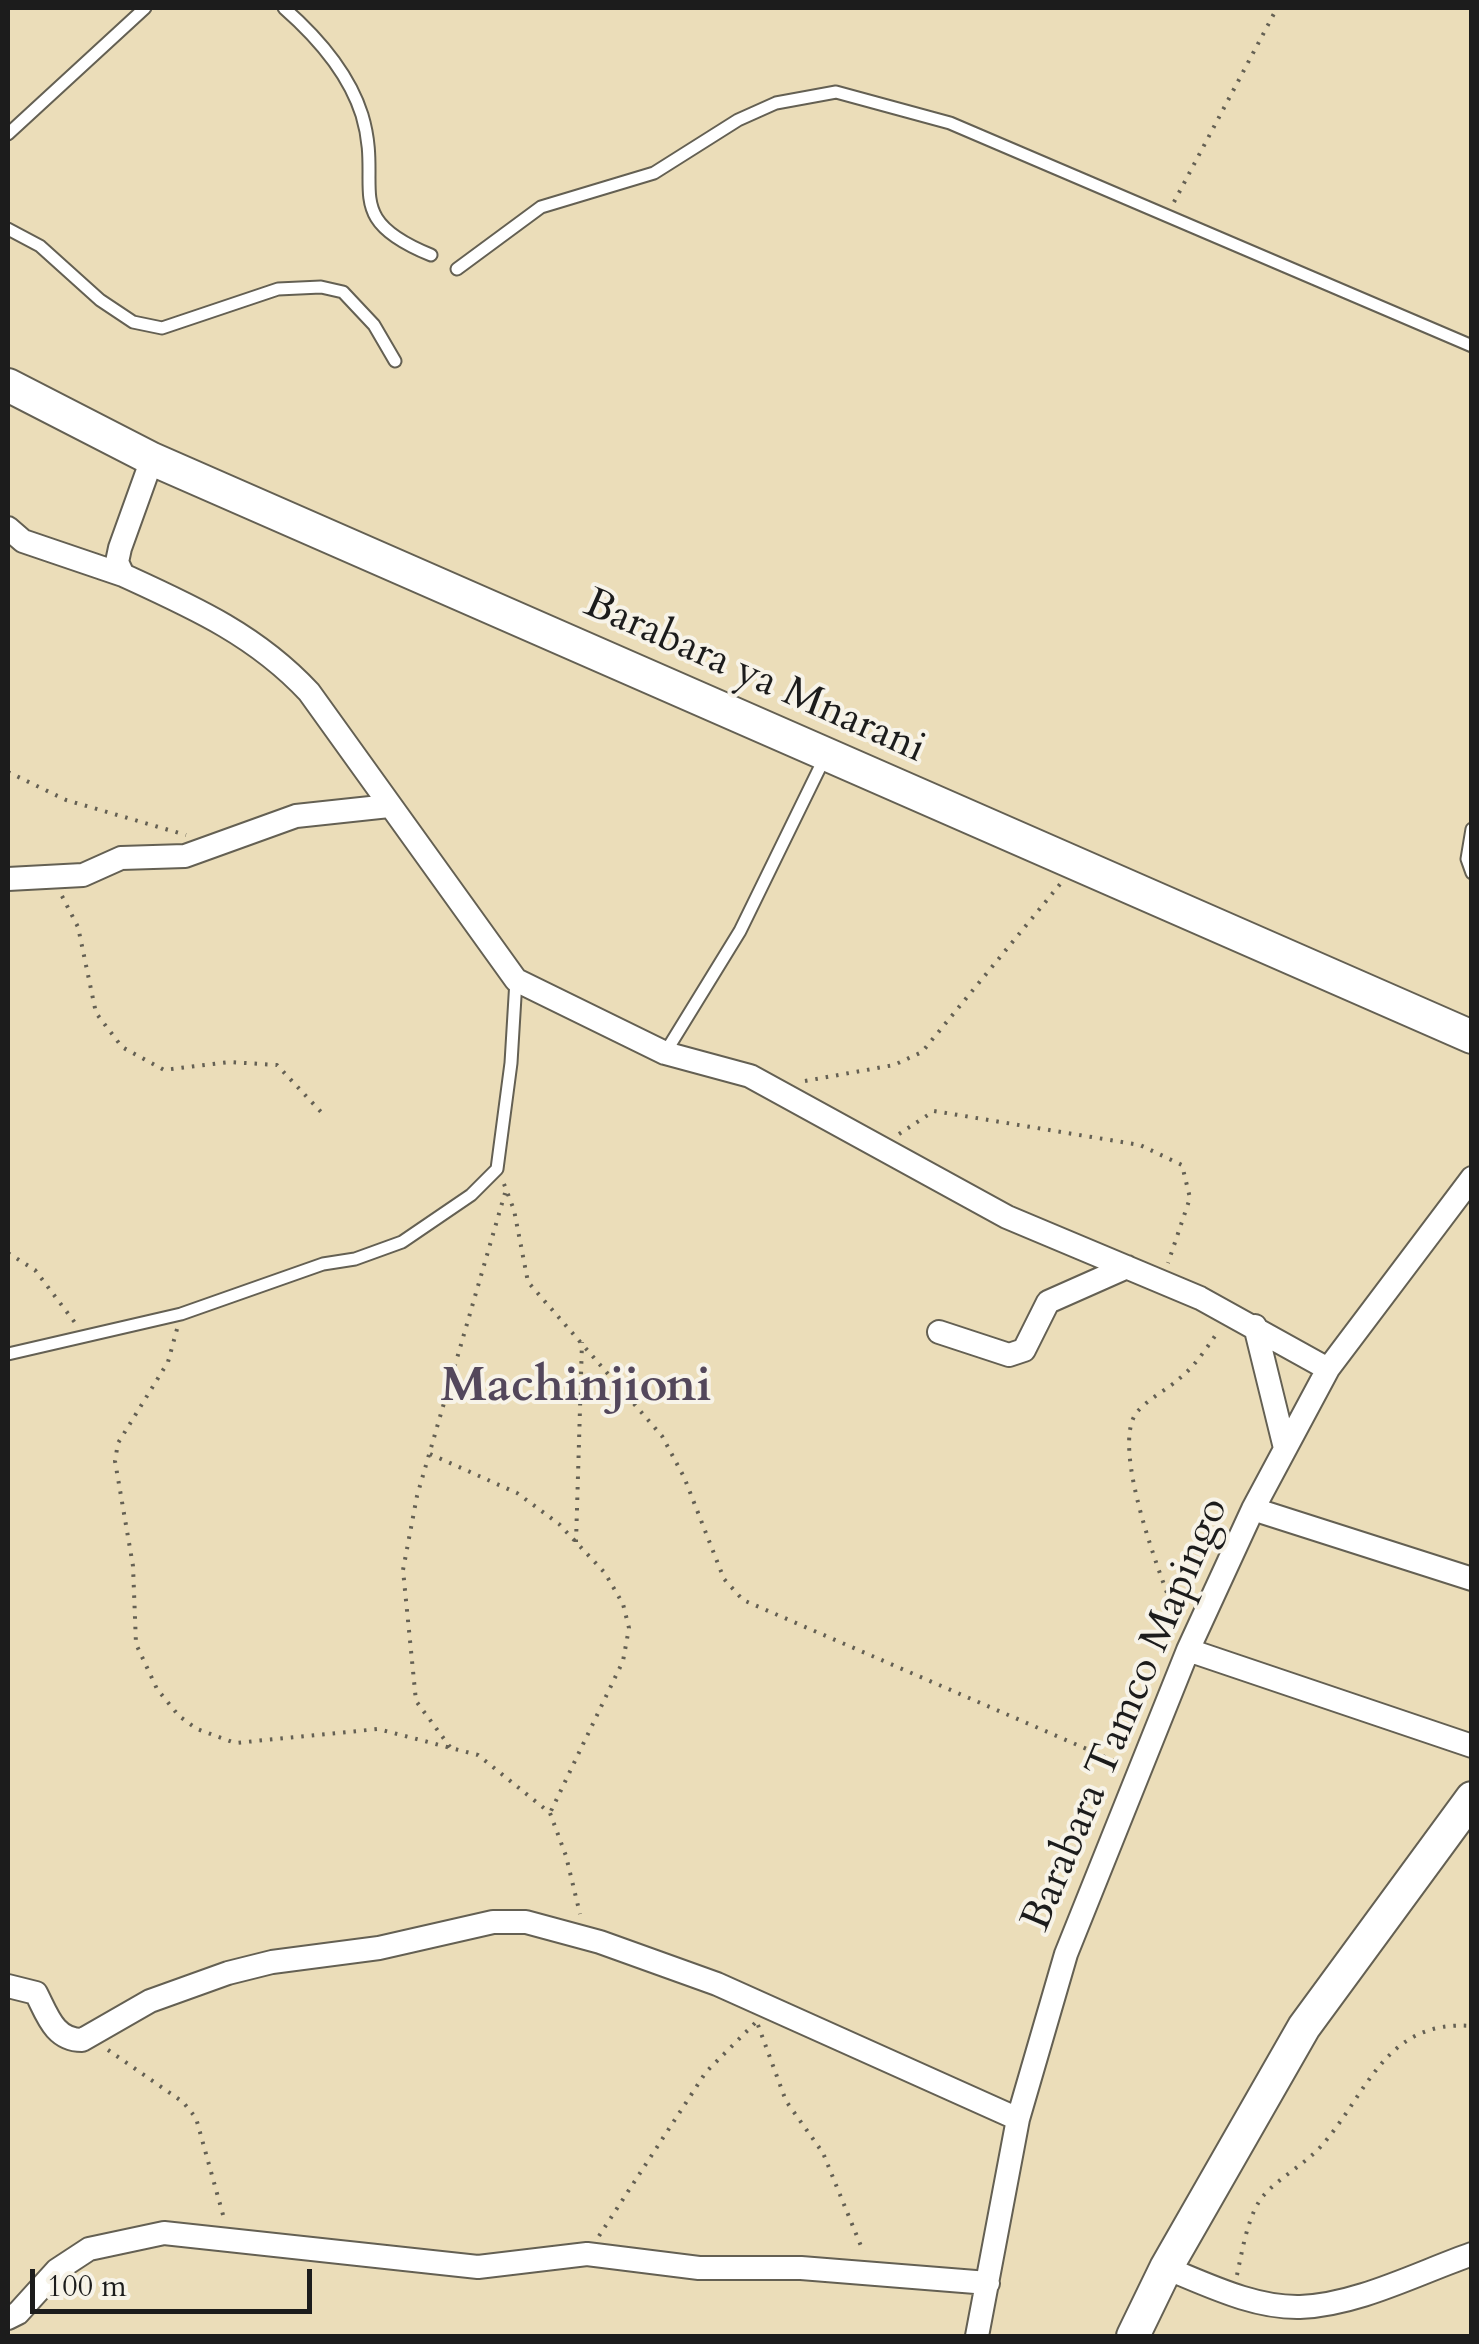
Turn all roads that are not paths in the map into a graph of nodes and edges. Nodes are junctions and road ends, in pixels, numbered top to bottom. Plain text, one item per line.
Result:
1 (145, 8) edge
2 (284, 8) edge
3 (8, 134) edge
4 (8, 229) edge
5 (430, 254) dead end
6 (457, 268) dead end
7 (1472, 346) edge
8 (395, 361) dead end
9 (8, 385) edge
10 (152, 460) junction
11 (8, 528) edge
12 (124, 575) junction
13 (825, 757) junction
14 (388, 806) junction
15 (1472, 829) edge
16 (1472, 872) edge
17 (8, 879) edge
18 (516, 980) junction
19 (1472, 1037) edge
20 (666, 1052) junction
21 (1472, 1178) edge
22 (1127, 1268) junction
23 (1255, 1326) junction
24 (939, 1332) dead end
25 (8, 1354) edge
26 (1328, 1369) junction
27 (1284, 1448) junction
28 (1253, 1509) junction
29 (1472, 1579) edge
30 (1188, 1650) junction
31 (1472, 1746) edge
32 (1472, 1798) edge
33 (8, 1986) edge
34 (1018, 2120) junction
35 (1472, 2254) edge
36 (1166, 2268) junction
37 (988, 2283) junction
38 (8, 2318) edge
39 (976, 2336) edge
40 (1133, 2336) edge

1 - 3 lane
2 - 5 lane
4 - 8 lane
6 - 7 lane
9 - 10 street, Barabara ya Mnarani
10 - 12 street
10 - 13 street, Barabara ya Mnarani
11 - 12 street
12 - 14 street
13 - 19 street, Barabara ya Mnarani
13 - 20 lane
14 - 17 street
14 - 18 street
15 - 16 lane
18 - 20 street
18 - 25 lane
20 - 22 street
21 - 26 street, Barabara Tamco Mapingo
22 - 23 street
22 - 24 street
23 - 26 street
23 - 27 street
26 - 27 street, Barabara Tamco Mapingo
27 - 28 street, Barabara Tamco Mapingo
28 - 29 street
28 - 30 street, Barabara Tamco Mapingo
30 - 31 street
30 - 34 street, Barabara Tamco Mapingo
32 - 36 street
33 - 34 street
34 - 37 street, Barabara Tamco Mapingo
35 - 36 street
36 - 40 street
37 - 38 street
37 - 39 street, Barabara Tamco Mapingo

